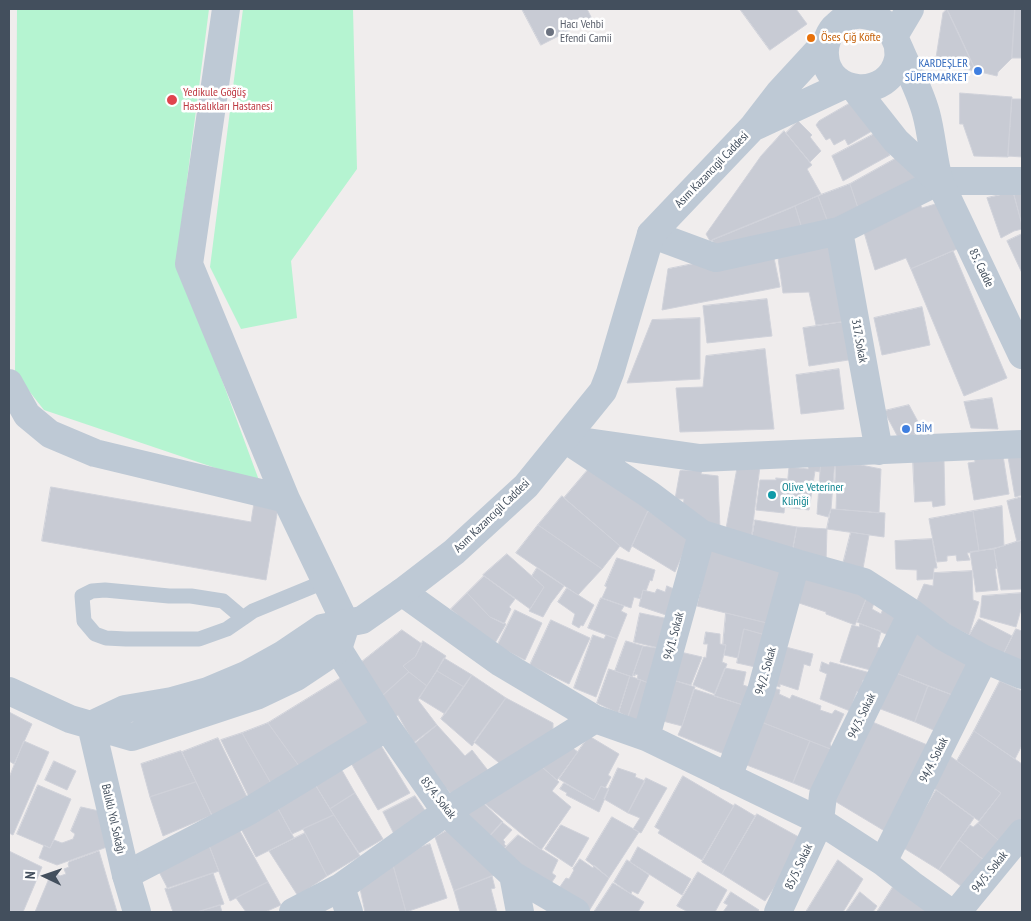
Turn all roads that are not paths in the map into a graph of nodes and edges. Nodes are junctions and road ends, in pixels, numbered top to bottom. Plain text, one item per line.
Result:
1 (226, 9) edge
2 (910, 9) edge
3 (849, 13) edge
4 (826, 42) junction
5 (896, 42) junction
6 (849, 87) junction
7 (752, 128) junction
8 (939, 181) junction
9 (1022, 181) edge
10 (839, 231) junction
11 (651, 234) junction
12 (1022, 355) edge
13 (9, 383) edge
14 (564, 439) junction
15 (1022, 444) edge
16 (879, 451) junction
17 (286, 499) junction
18 (702, 534) junction
19 (796, 563) junction
20 (326, 581) junction
21 (402, 592) junction
22 (912, 613) junction
23 (242, 618) junction
24 (342, 636) junction
25 (984, 658) junction
26 (1022, 675) edge
27 (9, 691) edge
28 (595, 719) junction
29 (91, 725) junction
30 (387, 727) junction
31 (646, 738) junction
32 (728, 777) junction
33 (446, 812) junction
34 (820, 821) junction
35 (1022, 832) edge
36 (883, 862) junction
37 (126, 875) junction
38 (513, 875) junction
39 (345, 900) edge
40 (137, 912) edge
41 (293, 912) edge
42 (520, 912) edge
43 (576, 912) edge
44 (778, 912) edge
45 (950, 912) edge
46 (957, 912) edge

1 - 17 street, 85/4. Sokak
2 - 5 street
3 - 4 street
3 - 5 street
4 - 6 street
4 - 7 street, Asım Kazancıgil Caddesi
5 - 6 street
5 - 8 street
6 - 7 street
6 - 8 street
7 - 11 street, Asım Kazancıgil Caddesi
8 - 9 street
8 - 10 street
8 - 12 street, 85. Cadde
10 - 11 street
10 - 16 street, 317. Sokak
11 - 14 street, Asım Kazancıgil Caddesi
13 - 17 street
14 - 16 street
14 - 18 street
14 - 21 street, Asım Kazancıgil Caddesi
15 - 16 street
17 - 20 street, 85/4. Sokak
18 - 19 street
18 - 31 street, 94/1. Sokak
19 - 22 street
19 - 32 street, 94/2. Sokak
20 - 23 lane
20 - 24 street, 85/4. Sokak
21 - 24 street, Asım Kazancıgil Caddesi
21 - 28 street
22 - 25 street
22 - 34 street, 94/3. Sokak
23 - 23 lane
24 - 29 street, Asım Kazancıgil Caddesi
24 - 30 street, 85/4. Sokak
25 - 26 street
25 - 36 street, 94/4. Sokak
27 - 29 street, Asım Kazancıgil Caddesi
28 - 31 street
28 - 33 street
29 - 37 street, Balıklı Yol Sokağı
30 - 33 street, 85/4. Sokak
30 - 37 street
31 - 32 street
32 - 34 street
33 - 38 street, 85/4. Sokak
33 - 39 street
34 - 36 street
34 - 44 street, 85/5. Sokak
35 - 46 street, 94/5. Sokak
36 - 45 street
37 - 40 street, Balıklı Yol Sokağı
38 - 42 street
38 - 43 street, 85/4. Sokak
39 - 41 street

